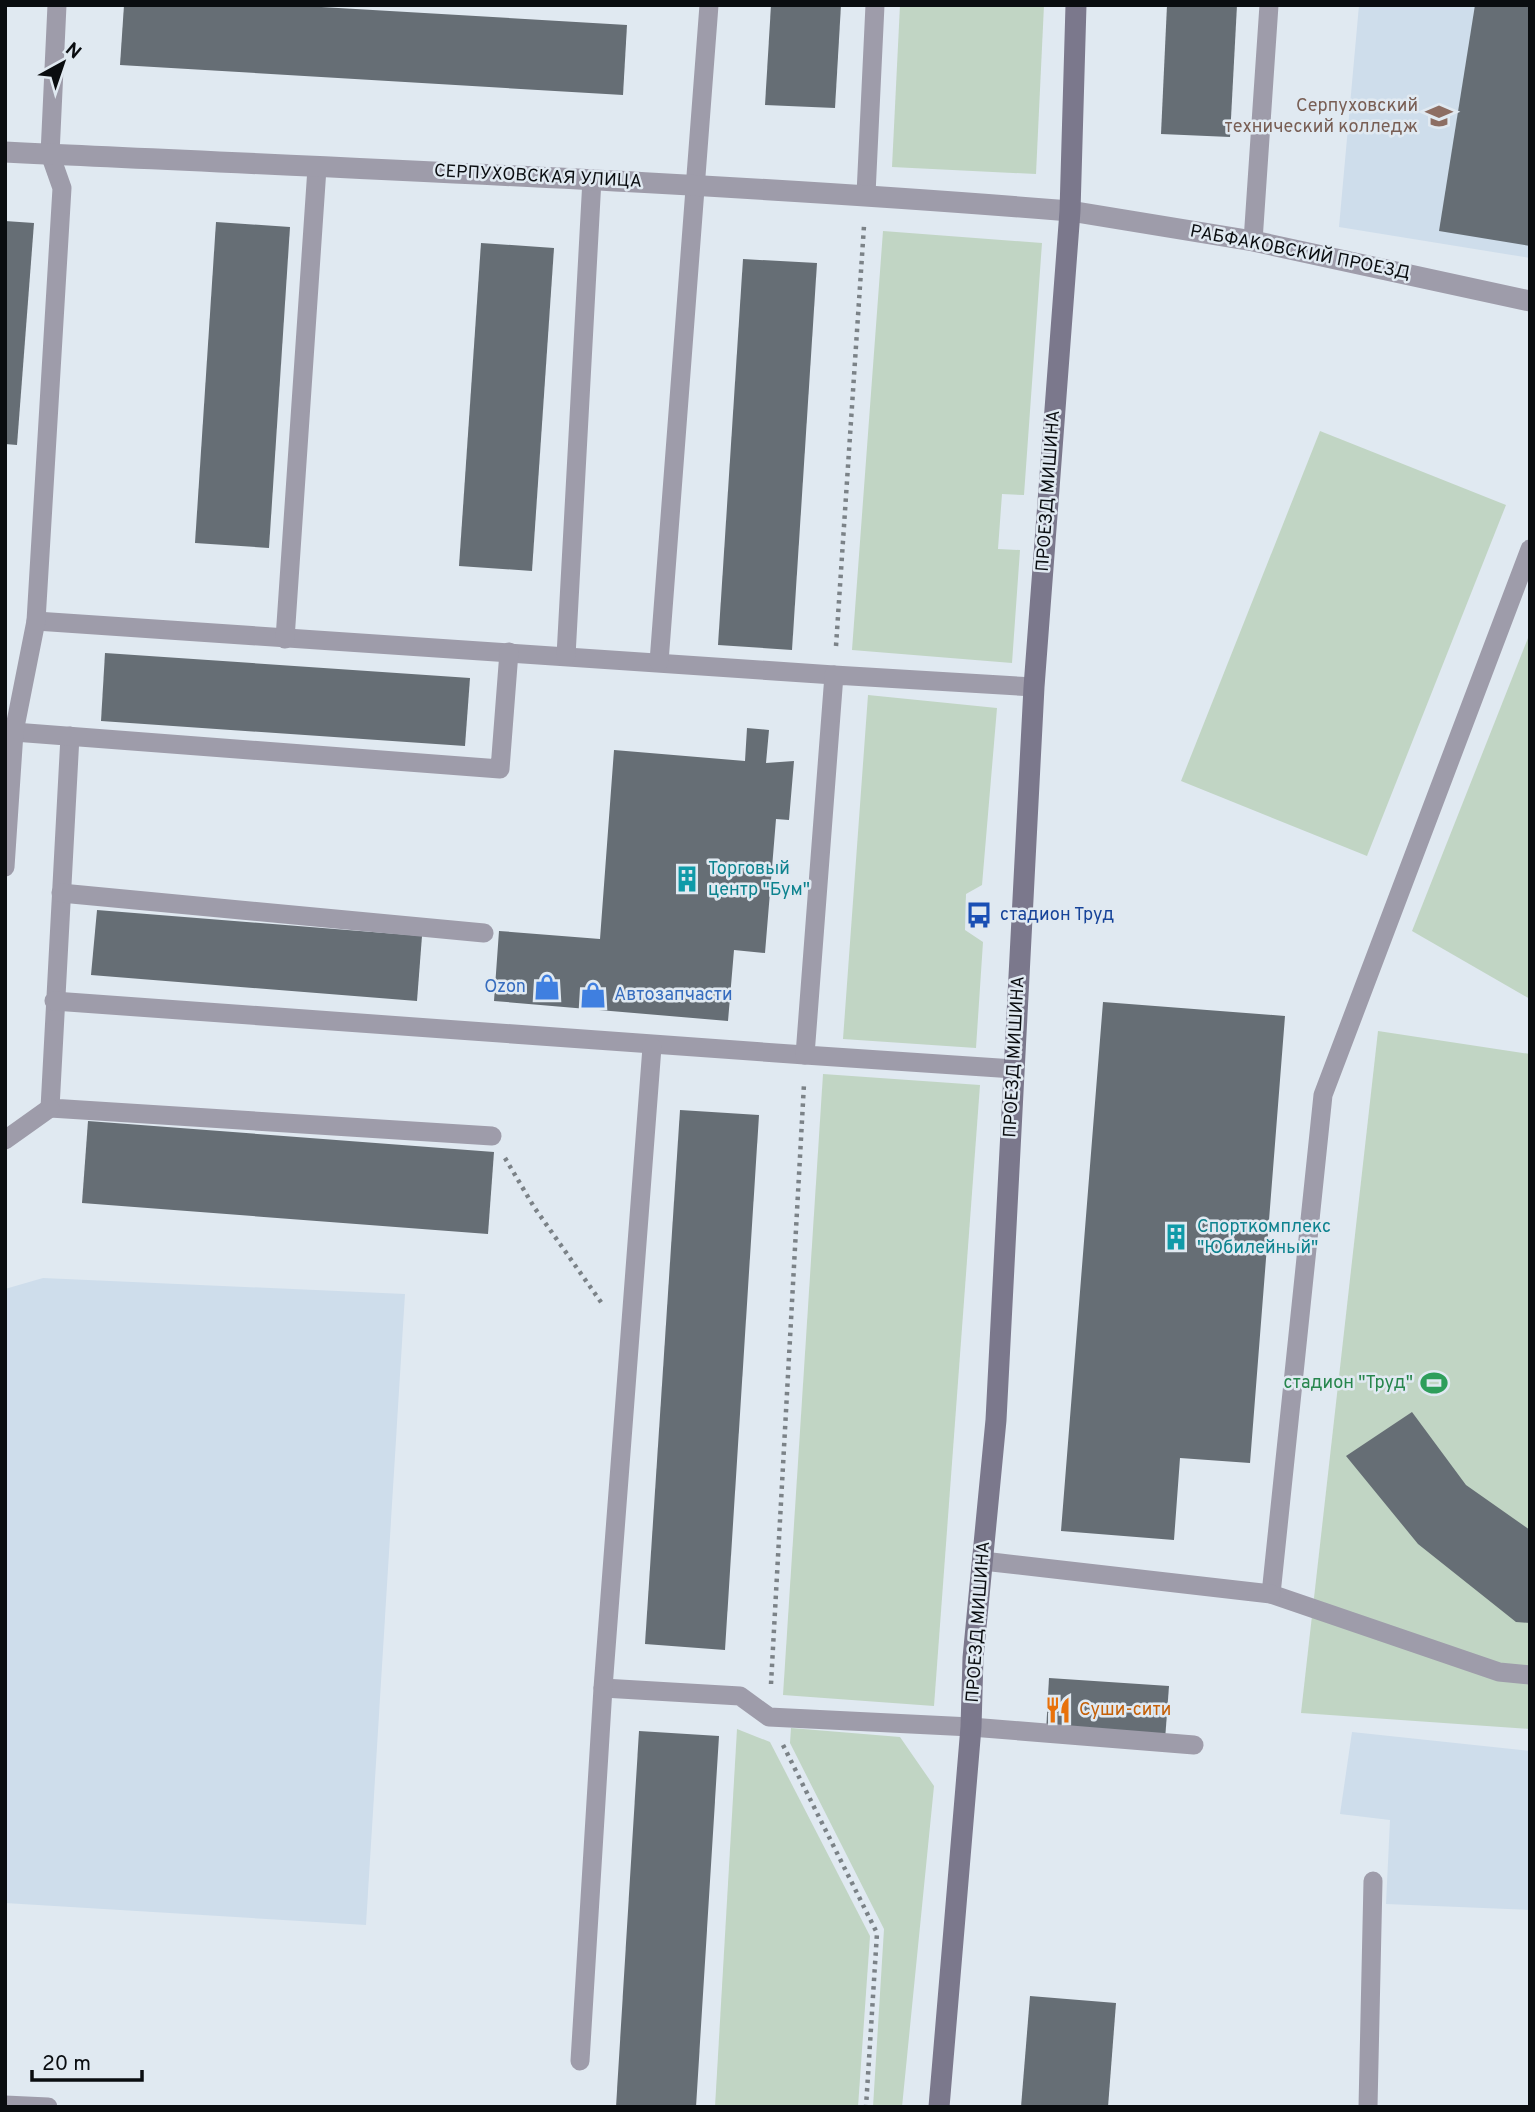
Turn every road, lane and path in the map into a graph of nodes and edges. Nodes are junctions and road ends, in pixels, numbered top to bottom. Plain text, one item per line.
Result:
1 (57, 5) edge
2 (709, 5) edge
3 (875, 5) edge
4 (1076, 5) edge
5 (1269, 5) edge
6 (5, 152) edge
7 (50, 154) junction
8 (317, 168) junction
9 (593, 179) junction
10 (696, 185) junction
11 (866, 194) junction
12 (1070, 211) junction
13 (1253, 241) junction
14 (1530, 301) edge
15 (1530, 549) edge
16 (36, 621) junction
17 (285, 639) junction
18 (509, 652) junction
19 (566, 656) junction
20 (659, 662) junction
21 (834, 675) junction
22 (1034, 687) junction
23 (9, 735) edge
24 (70, 736) junction
25 (5, 867) edge
26 (61, 893) junction
27 (484, 933) dead end
28 (54, 1001) junction
29 (652, 1047) junction
30 (805, 1055) junction
31 (1014, 1069) junction
32 (50, 1108) junction
33 (492, 1136) joint
34 (5, 1140) edge
35 (629, 1339) junction
36 (983, 1561) junction
37 (1271, 1594) junction
38 (1530, 1675) edge
39 (603, 1688) junction
40 (769, 1717) junction
41 (971, 1727) junction
42 (1194, 1745) dead end
43 (1373, 1881) dead end
44 (580, 2061) dead end
45 (5, 2105) edge
46 (48, 2107) edge
47 (866, 2107) edge
48 (940, 2107) edge
49 (1368, 2107) edge

1 - 7 lane
2 - 10 lane
3 - 11 lane
4 - 12 main road, ПРОЕЗД МИШИНА
5 - 13 lane
6 - 7 street, СЕРПУХОВСКАЯ УЛИЦА
7 - 8 street, СЕРПУХОВСКАЯ УЛИЦА
7 - 16 lane
8 - 9 street, СЕРПУХОВСКАЯ УЛИЦА
8 - 17 lane
9 - 10 street, СЕРПУХОВСКАЯ УЛИЦА
9 - 19 lane
10 - 11 street, СЕРПУХОВСКАЯ УЛИЦА
10 - 20 lane
11 - 12 street, СЕРПУХОВСКАЯ УЛИЦА
11 - 21 path
12 - 13 street, РАБФАКОВСКИЙ ПРОЕЗД
12 - 22 main road, ПРОЕЗД МИШИНА
13 - 14 street, РАБФАКОВСКИЙ ПРОЕЗД
15 - 37 lane
16 - 17 lane
16 - 23 lane
17 - 18 lane
18 - 19 lane
18 - 24 lane
19 - 20 lane
20 - 21 lane
21 - 22 lane
21 - 30 lane
22 - 31 main road, ПРОЕЗД МИШИНА
23 - 24 lane
23 - 25 lane
24 - 26 lane
26 - 27 lane
26 - 28 lane
28 - 29 lane
28 - 32 lane
29 - 30 lane
29 - 35 lane
30 - 31 lane
30 - 40 path
31 - 36 main road, ПРОЕЗД МИШИНА
32 - 33 lane
32 - 34 lane
33 - 35 path
35 - 39 lane
36 - 37 lane
36 - 41 main road, ПРОЕЗД МИШИНА
37 - 38 lane
39 - 40 lane
39 - 44 lane
40 - 41 lane
40 - 47 path
41 - 42 lane
41 - 48 main road, ПРОЕЗД МИШИНА
43 - 49 lane
45 - 46 lane

